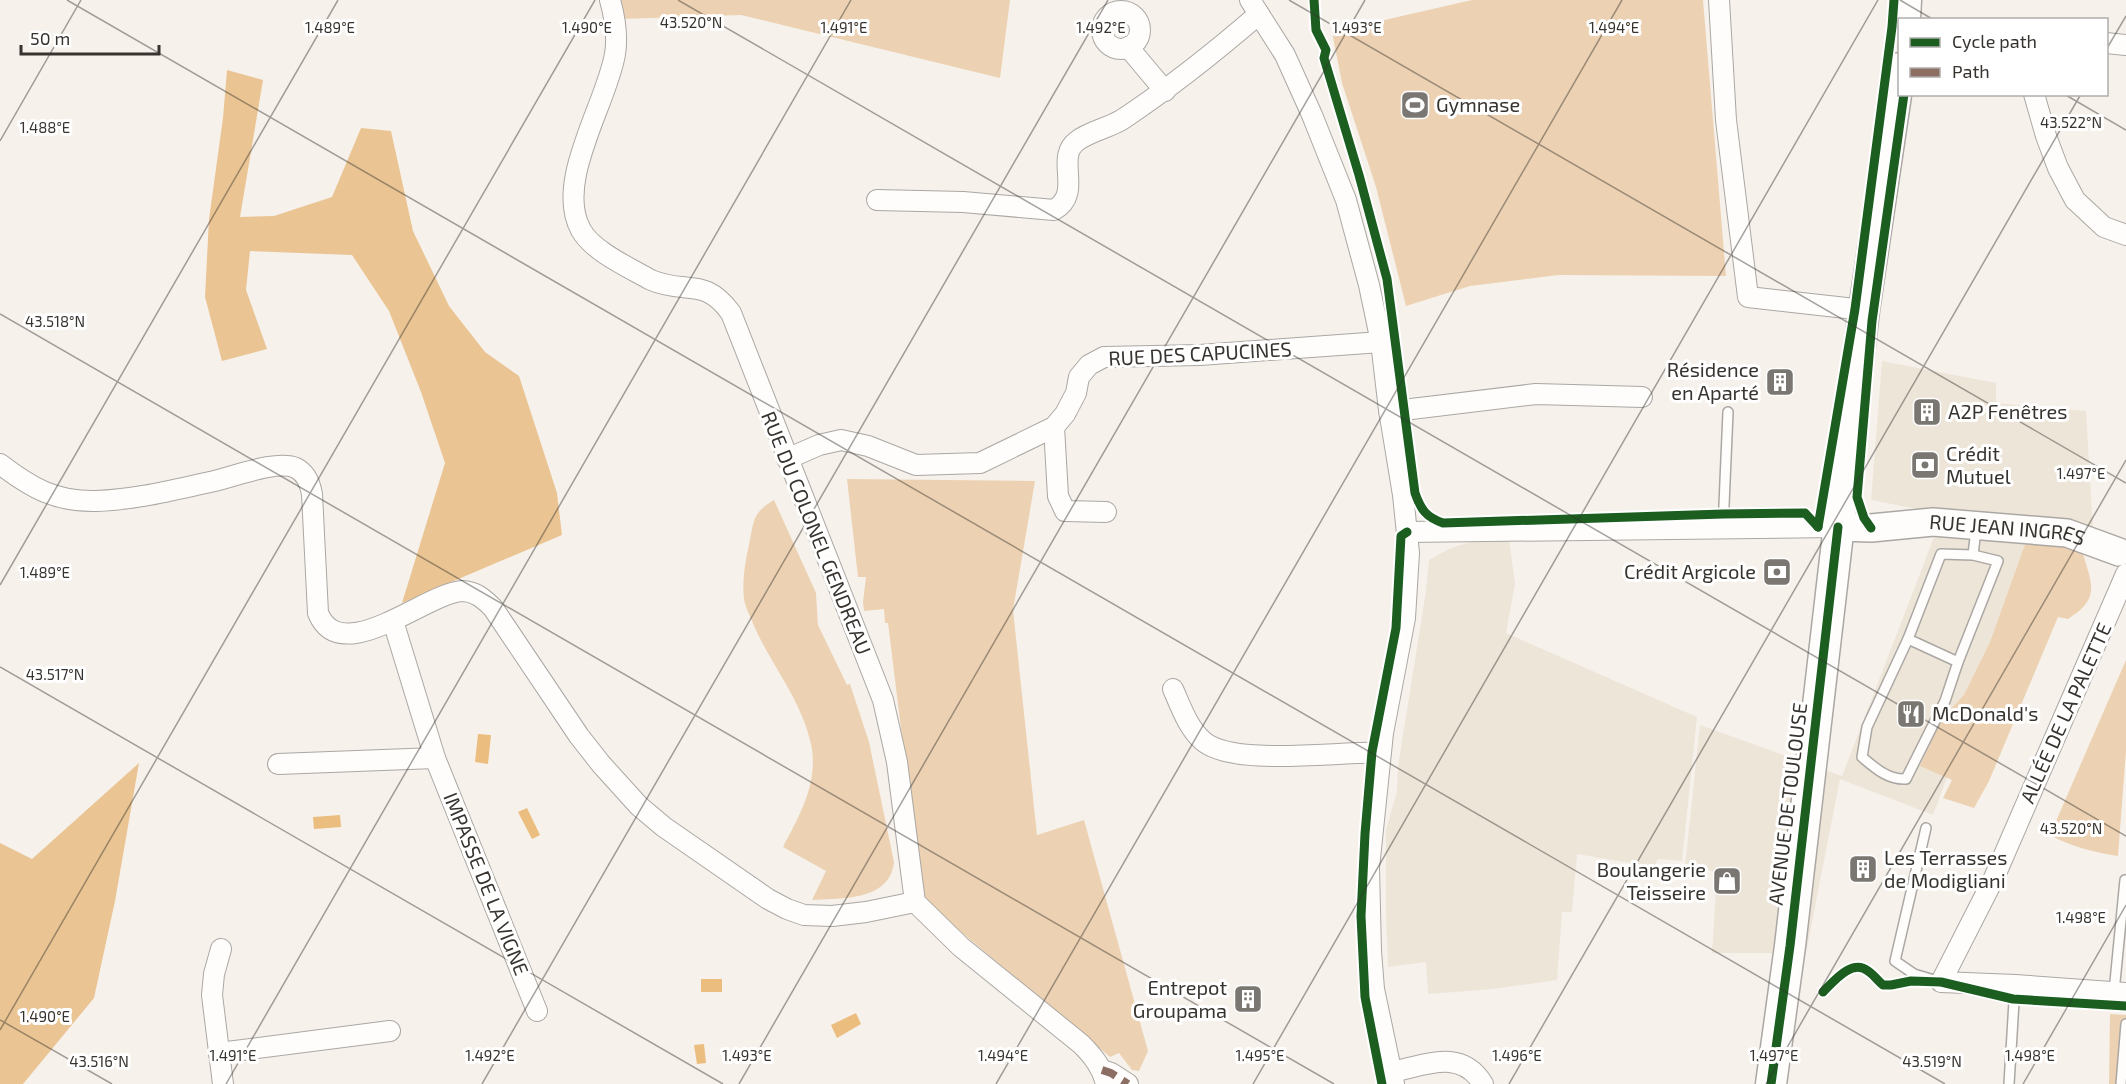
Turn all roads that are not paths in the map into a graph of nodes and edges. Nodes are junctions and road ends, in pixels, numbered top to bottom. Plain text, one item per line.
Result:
1 (610, 0) edge
2 (1719, 0) edge
3 (1906, 0) edge
4 (1254, 7) edge
5 (1905, 18) edge
6 (2108, 43) edge
7 (2126, 45) edge
8 (1128, 47) dead end
9 (1898, 75) edge
10 (1165, 91) junction
11 (2035, 96) edge
12 (877, 200) dead end
13 (2126, 235) edge
14 (1864, 310) junction
15 (1381, 342) junction
16 (1642, 397) dead end
17 (1389, 410) junction
18 (1728, 412) dead end
19 (1054, 427) junction
20 (787, 459) junction
21 (0, 464) edge
22 (1106, 512) dead end
23 (1840, 518) junction
24 (1977, 527) junction
25 (1723, 528) junction
26 (1407, 532) junction
27 (1973, 555) junction
28 (2124, 560) edge
29 (393, 621) junction
30 (1908, 639) junction
31 (1958, 662) junction
32 (1173, 689) dead end
33 (1380, 753) junction
34 (435, 758) junction
35 (278, 764) dead end
36 (1926, 828) dead end
37 (2125, 880) edge
38 (915, 902) junction
39 (221, 949) dead end
40 (1941, 982) junction
41 (2014, 985) junction
42 (2120, 992) edge
43 (537, 1011) dead end
44 (2126, 1024) edge
45 (390, 1031) dead end
46 (219, 1053) junction
47 (1104, 1077) edge
48 (1393, 1078) edge
49 (223, 1084) edge
50 (1128, 1084) edge
51 (1483, 1084) edge
52 (1771, 1084) edge
53 (2009, 1084) edge
54 (2121, 1084) edge

1 - 20 street, RUE DU COLONEL GENDREAU
2 - 14 street
3 - 5 main road
4 - 10 street
4 - 15 street
6 - 7 street
8 - 10 street
9 - 14 main road, AVENUE DE TOULOUSE
10 - 12 street
11 - 13 street
14 - 23 main road, AVENUE DE TOULOUSE
15 - 17 street
15 - 19 street, RUE DES CAPUCINES
16 - 17 street
17 - 26 street
18 - 25 lane
19 - 20 street, RUE DES CAPUCINES
19 - 22 street
20 - 38 street, RUE DU COLONEL GENDREAU
21 - 29 street
23 - 24 street, RUE JEAN INGRES
23 - 25 street
23 - 52 main road, AVENUE DE TOULOUSE
24 - 27 lane
24 - 28 street, RUE JEAN INGRES
25 - 26 street
26 - 33 street
27 - 30 lane
27 - 31 lane
28 - 40 street, ALLÉE DE LA PALETTE
29 - 34 street, IMPASSE DE LA VIGNE
29 - 38 street
30 - 31 lane
30 - 31 lane
32 - 33 street
33 - 48 street
34 - 35 street
34 - 43 street, IMPASSE DE LA VIGNE
36 - 40 lane
37 - 42 lane
38 - 47 street
39 - 46 street
40 - 41 street
41 - 42 street
41 - 53 lane
44 - 54 lane
45 - 46 street
46 - 49 street
47 - 50 street
48 - 51 street

